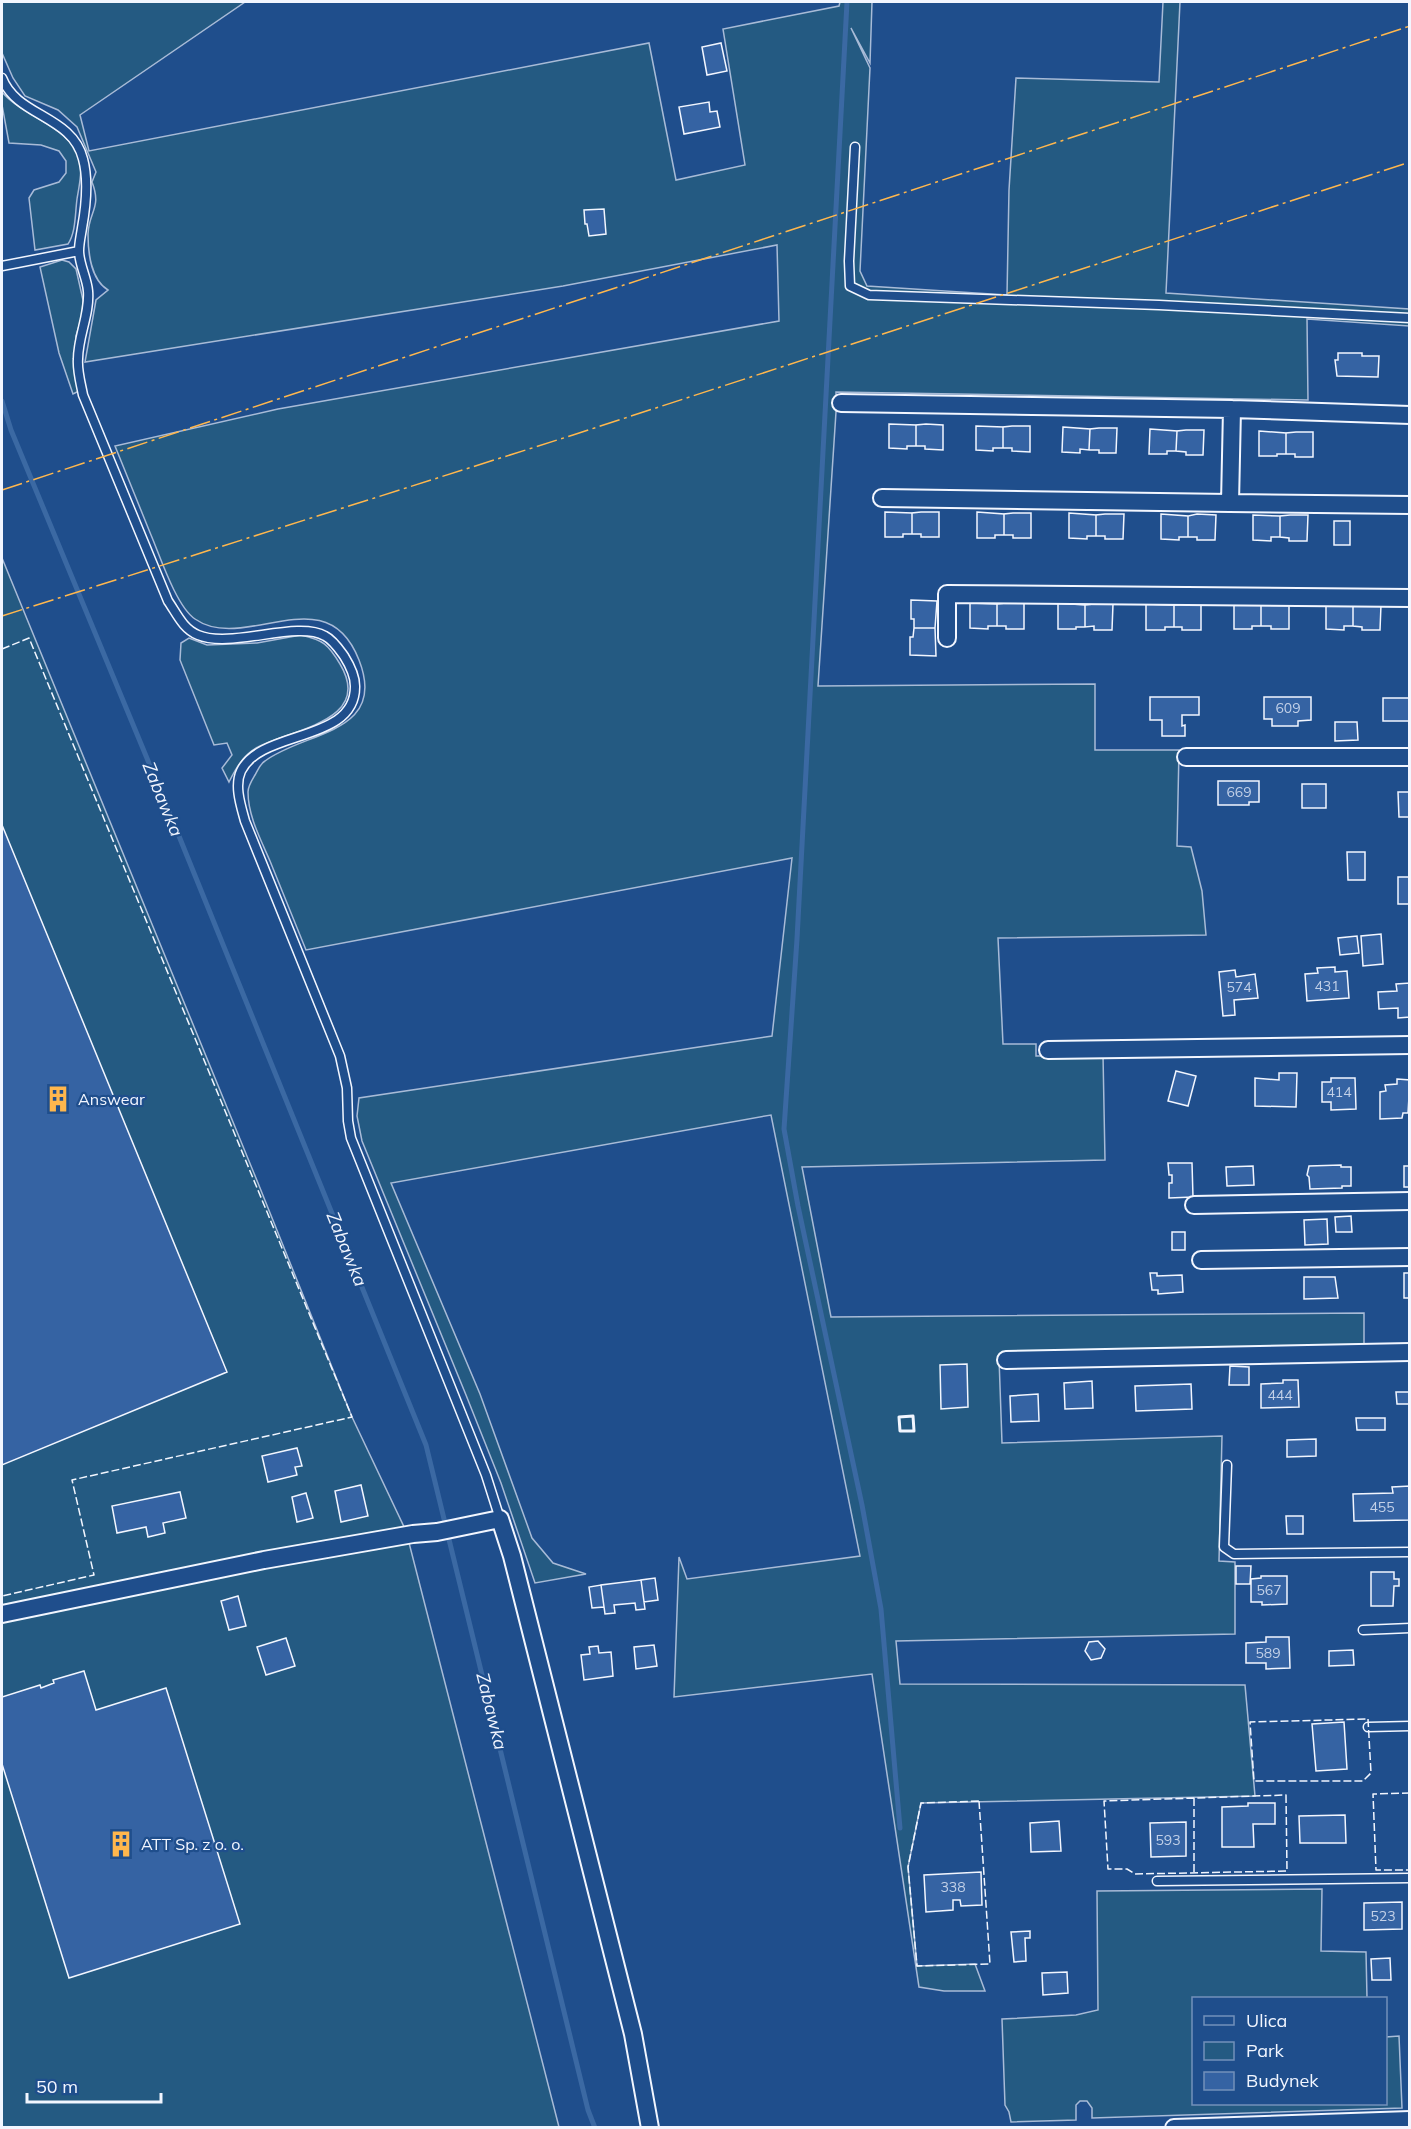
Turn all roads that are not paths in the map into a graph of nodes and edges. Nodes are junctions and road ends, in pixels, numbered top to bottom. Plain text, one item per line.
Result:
1 (2, 78) edge
2 (855, 147) dead end
3 (79, 251) junction
4 (5, 266) edge
5 (1410, 318) edge
6 (841, 404) dead end
7 (1232, 409) junction
8 (1410, 415) edge
9 (882, 498) dead end
10 (1230, 503) junction
11 (1410, 505) edge
12 (1410, 598) edge
13 (946, 638) dead end
14 (1186, 757) dead end
15 (1410, 757) edge
16 (1410, 1045) edge
17 (1047, 1050) dead end
18 (1410, 1201) edge
19 (1194, 1205) dead end
20 (1410, 1257) edge
21 (1201, 1260) dead end
22 (1410, 1352) edge
23 (1006, 1360) dead end
24 (1227, 1464) dead end
25 (500, 1519) junction
26 (1410, 1551) edge
27 (2, 1614) edge
28 (1410, 1628) edge
29 (1363, 1630) dead end
30 (1410, 1726) edge
31 (1368, 1727) dead end
32 (1410, 1878) edge
33 (1157, 1881) dead end
34 (1410, 2120) edge
35 (651, 2127) edge
36 (1174, 2127) edge

1 - 3 lane
2 - 5 lane
3 - 4 lane
3 - 25 lane
6 - 7 street
7 - 8 street
7 - 10 street
9 - 10 street
10 - 11 street
12 - 13 street
14 - 15 street
16 - 17 street
18 - 19 street
20 - 21 street
22 - 23 street
24 - 26 lane
25 - 27 street
25 - 35 street
28 - 29 lane
30 - 31 lane
32 - 33 lane
34 - 36 street

